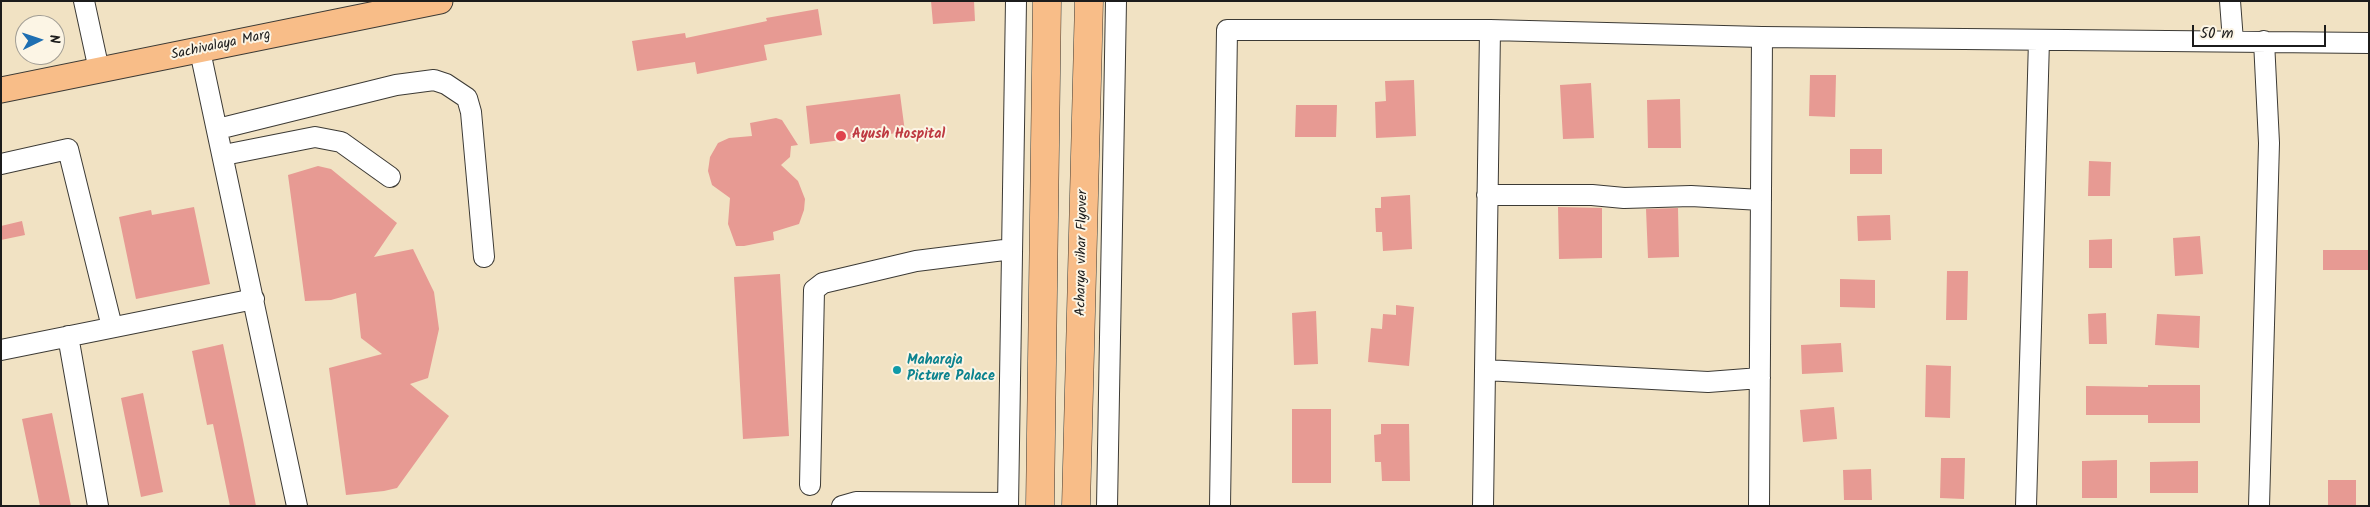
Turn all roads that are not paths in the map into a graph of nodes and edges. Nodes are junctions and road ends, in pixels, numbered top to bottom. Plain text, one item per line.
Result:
1 (84, 1) edge
2 (1016, 1) edge
3 (1047, 1) edge
4 (1089, 1) edge
5 (1116, 1) edge
6 (2230, 1) edge
7 (426, 3) edge
8 (1490, 30) junction
9 (1762, 37) junction
10 (2038, 40) junction
11 (2233, 41) junction
12 (2264, 41) junction
13 (2369, 43) edge
14 (200, 51) junction
15 (99, 70) junction
16 (1, 90) edge
17 (218, 129) junction
18 (224, 155) junction
19 (1, 164) edge
20 (390, 177) dead end
21 (1487, 195) junction
22 (1761, 200) junction
23 (1012, 249) junction
24 (484, 257) dead end
25 (254, 299) junction
26 (112, 327) junction
27 (68, 336) junction
28 (1, 350) edge
29 (1485, 370) junction
30 (1760, 378) junction
31 (810, 485) dead end
32 (1008, 504) edge
33 (98, 506) edge
34 (297, 506) edge
35 (842, 506) edge
36 (1040, 506) edge
37 (1076, 506) edge
38 (1107, 506) edge
39 (1220, 506) edge
40 (1483, 506) edge
41 (1759, 506) edge
42 (2026, 506) edge
43 (2259, 506) edge

1 - 15 street
2 - 23 street
3 - 36 highway
4 - 37 highway, Acharya vihar Flyover
5 - 38 street
6 - 11 street
7 - 14 main road, Sachivalaya Marg
8 - 9 street
8 - 21 street
8 - 39 street
9 - 10 street
9 - 22 street
10 - 11 street
10 - 42 street
11 - 12 street
12 - 13 street
12 - 43 street
14 - 15 main road, Sachivalaya Marg
14 - 17 street
15 - 16 main road, Sachivalaya Marg
17 - 18 street
17 - 24 street
18 - 20 street
18 - 25 street
19 - 26 street
21 - 22 street
21 - 29 street
22 - 30 street
23 - 31 street
23 - 32 street
25 - 26 street
25 - 34 street
26 - 27 street
27 - 28 street
27 - 33 street
29 - 30 street
29 - 40 street
30 - 41 street
32 - 35 street

